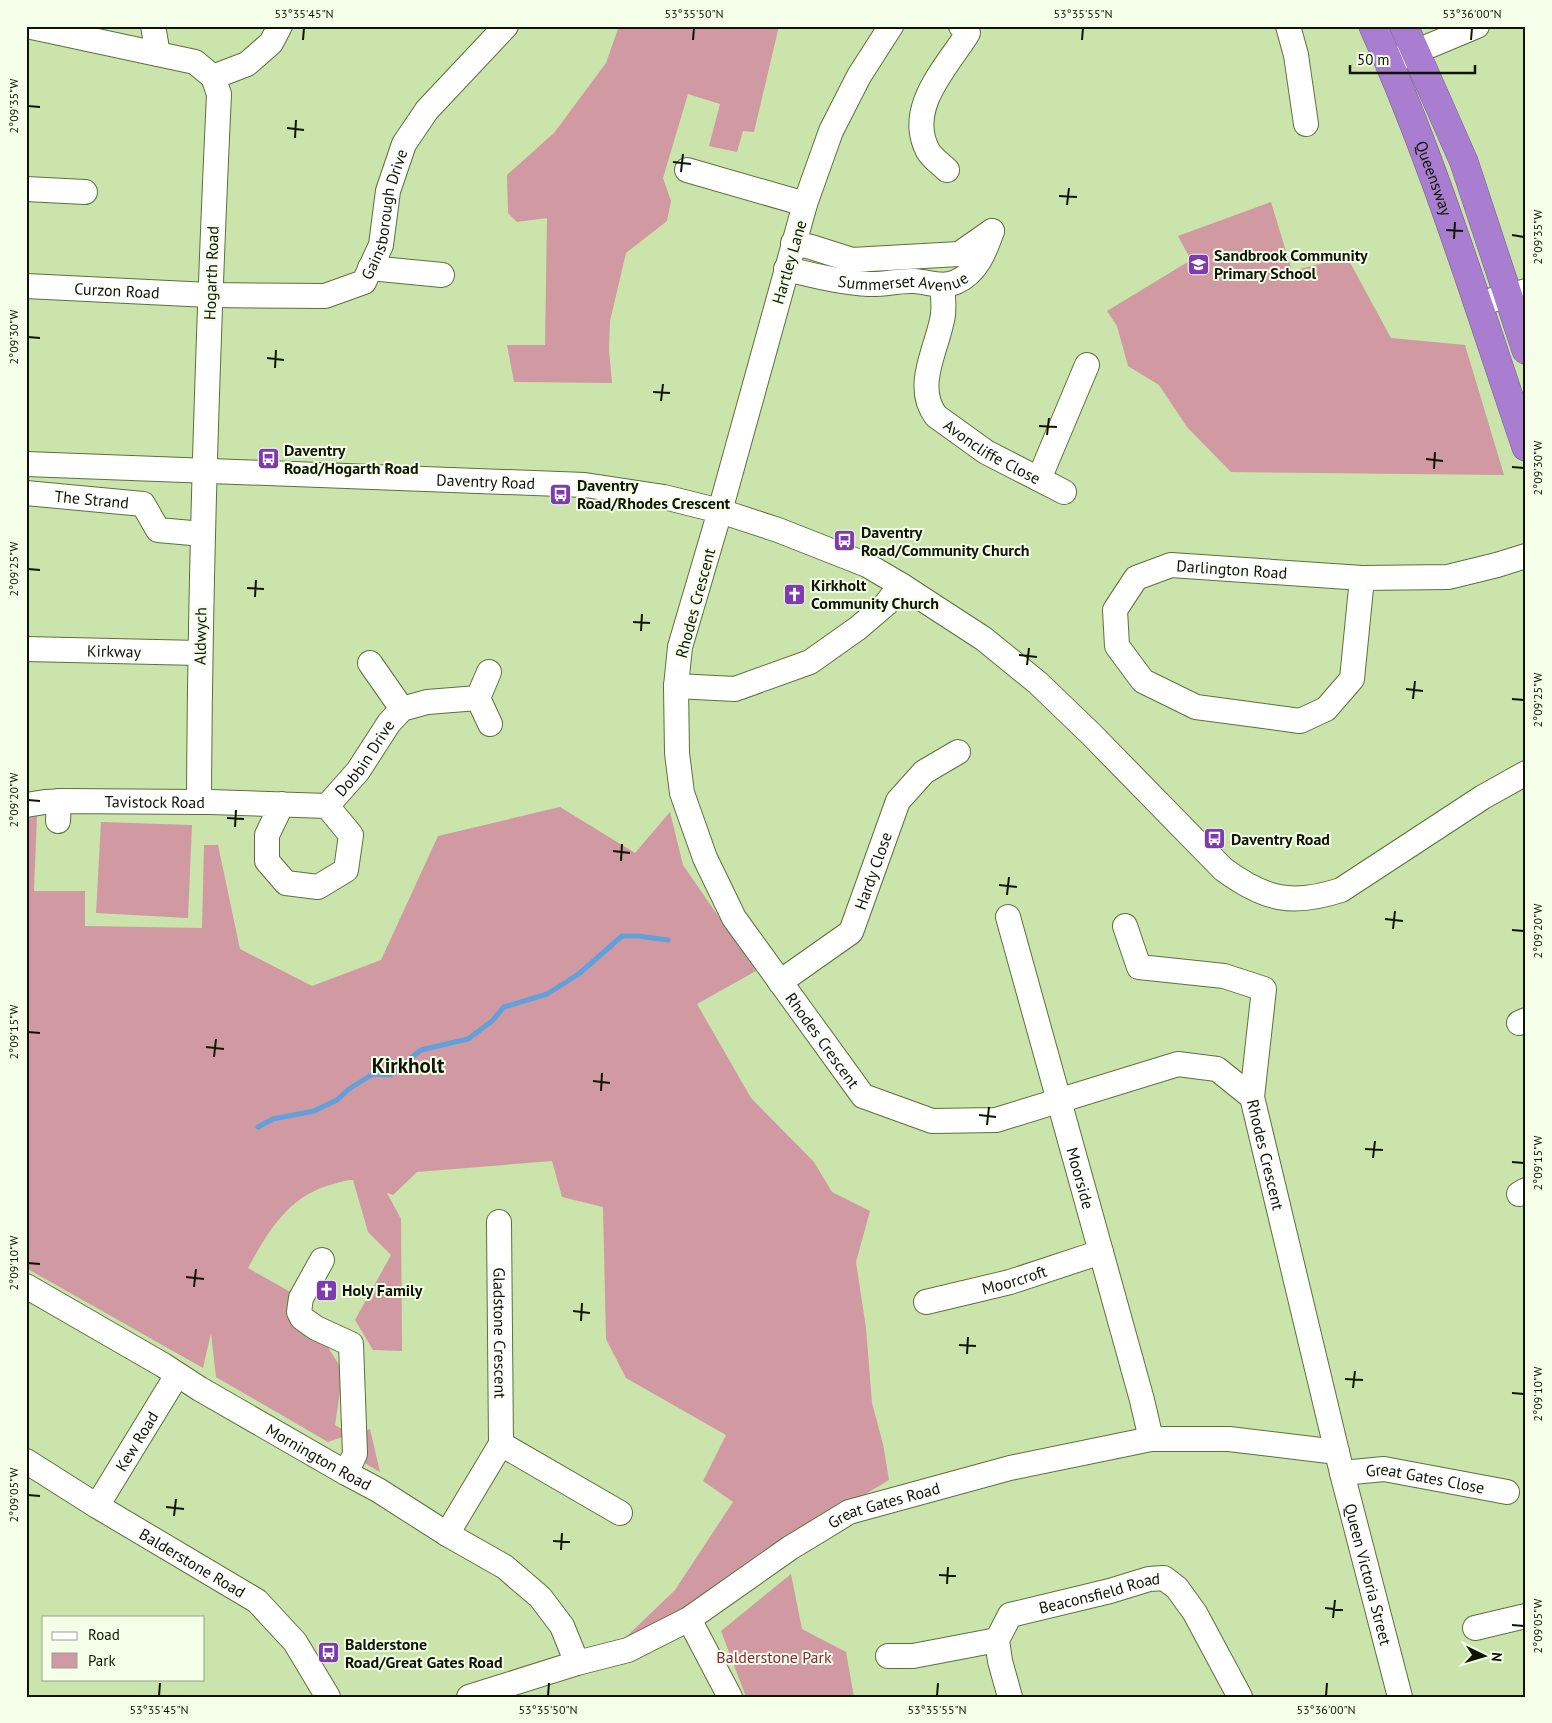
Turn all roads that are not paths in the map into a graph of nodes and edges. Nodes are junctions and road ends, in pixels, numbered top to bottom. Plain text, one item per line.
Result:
1 (27, 26) edge
2 (153, 26) edge
3 (280, 26) edge
4 (506, 26) edge
5 (891, 26) edge
6 (1288, 26) edge
7 (1373, 26) edge
8 (1404, 26) edge
9 (1478, 26) edge
10 (969, 29) edge
11 (1416, 52) junction
12 (158, 54) junction
13 (1390, 63) junction
14 (213, 78) junction
15 (1306, 124) dead end
16 (687, 170) dead end
17 (947, 170) dead end
18 (26, 189) edge
19 (85, 192) dead end
20 (805, 204) junction
21 (793, 243) junction
22 (370, 268) junction
23 (786, 269) junction
24 (442, 275) dead end
25 (26, 286) edge
26 (942, 286) junction
27 (1517, 294) edge
28 (209, 295) junction
29 (1477, 304) junction
30 (1526, 350) edge
31 (1087, 365) dead end
32 (1526, 446) edge
33 (26, 464) edge
34 (205, 470) junction
35 (1039, 478) junction
36 (1064, 492) dead end
37 (26, 494) edge
38 (720, 511) junction
39 (203, 534) junction
40 (1526, 556) edge
41 (1362, 578) junction
42 (901, 585) junction
43 (26, 649) edge
44 (200, 654) junction
45 (367, 658) dead end
46 (489, 672) dead end
47 (676, 686) junction
48 (478, 698) junction
49 (402, 709) junction
50 (490, 724) dead end
51 (958, 752) dead end
52 (1526, 773) edge
53 (199, 802) junction
54 (282, 804) junction
55 (26, 805) edge
56 (327, 806) junction
57 (1008, 917) dead end
58 (1125, 926) dead end
59 (780, 982) junction
60 (1252, 1098) junction
61 (1059, 1101) junction
62 (499, 1222) dead end
63 (1101, 1252) junction
64 (322, 1260) dead end
65 (26, 1286) edge
66 (926, 1302) dead end
67 (177, 1375) junction
68 (1151, 1439) junction
69 (501, 1444) junction
70 (26, 1461) edge
71 (1340, 1463) junction
72 (346, 1473) junction
73 (1507, 1492) dead end
74 (97, 1506) junction
75 (620, 1513) dead end
76 (447, 1534) junction
77 (1526, 1616) edge
78 (690, 1619) junction
79 (1475, 1628) dead end
80 (997, 1640) junction
81 (888, 1656) dead end
82 (577, 1663) junction
83 (328, 1697) edge
84 (470, 1697) edge
85 (730, 1697) edge
86 (1010, 1697) edge
87 (1240, 1697) edge
88 (1400, 1697) edge

1 - 12 street
2 - 12 street
3 - 14 street
4 - 22 street, Gainsborough Drive
5 - 20 street, Hartley Lane
6 - 15 street
7 - 13 highway, Queensway
8 - 11 highway, Queensway
9 - 11 street
10 - 17 street
11 - 13 street
11 - 27 highway, Queensway
12 - 14 street
13 - 29 highway, Queensway
14 - 28 street, Hogarth Road
16 - 20 street
18 - 19 street
20 - 21 street, Hartley Lane
21 - 23 street, Hartley Lane
21 - 26 street, Summerset Avenue
22 - 24 street
22 - 28 street, Gainsborough Drive
23 - 26 street, Summerset Avenue
23 - 38 street, Hartley Lane
25 - 28 street, Curzon Road
26 - 35 street, Avoncliffe Close
27 - 29 street
27 - 30 highway, Queensway
28 - 34 street, Hogarth Road
29 - 32 highway, Queensway
31 - 35 street
33 - 34 street, Daventry Road
34 - 38 street, Daventry Road
34 - 39 street, Aldwych
35 - 36 street, Avoncliffe Close
37 - 39 street, The Strand
38 - 42 street, Daventry Road
38 - 47 street, Rhodes Crescent
39 - 44 street, Aldwych
40 - 41 street, Darlington Road
41 - 41 street, Darlington Road
42 - 47 street
42 - 52 street, Daventry Road
43 - 44 street, Kirkway
44 - 53 street, Aldwych
45 - 49 street, Dobbin Drive
46 - 48 street
47 - 59 street, Rhodes Crescent
48 - 49 street, Dobbin Drive
48 - 50 street
49 - 56 street, Dobbin Drive
51 - 59 street, Hardy Close
53 - 54 street, Tavistock Road
53 - 55 street, Tavistock Road
54 - 56 street
54 - 56 street
57 - 61 street, Moorside
58 - 60 street
59 - 61 street, Rhodes Crescent
60 - 61 street, Rhodes Crescent
60 - 71 street, Rhodes Crescent
61 - 63 street, Moorside
62 - 69 street, Gladstone Crescent
63 - 66 street, Moorcroft
63 - 68 street, Moorside
64 - 72 street
65 - 67 street, Mornington Road
67 - 72 street, Mornington Road
67 - 74 street, Kew Road
68 - 71 street, Great Gates Road
68 - 78 street, Great Gates Road
69 - 75 street
69 - 76 street
70 - 74 street, Balderstone Road
71 - 73 street, Great Gates Close
71 - 88 street, Queen Victoria Street
72 - 76 street, Mornington Road
74 - 83 street, Balderstone Road
76 - 82 street, Mornington Road
77 - 79 street
78 - 82 street, Great Gates Road
78 - 85 street
80 - 81 street
80 - 86 street
80 - 87 street, Beaconsfield Road
82 - 84 street, Great Gates Road

